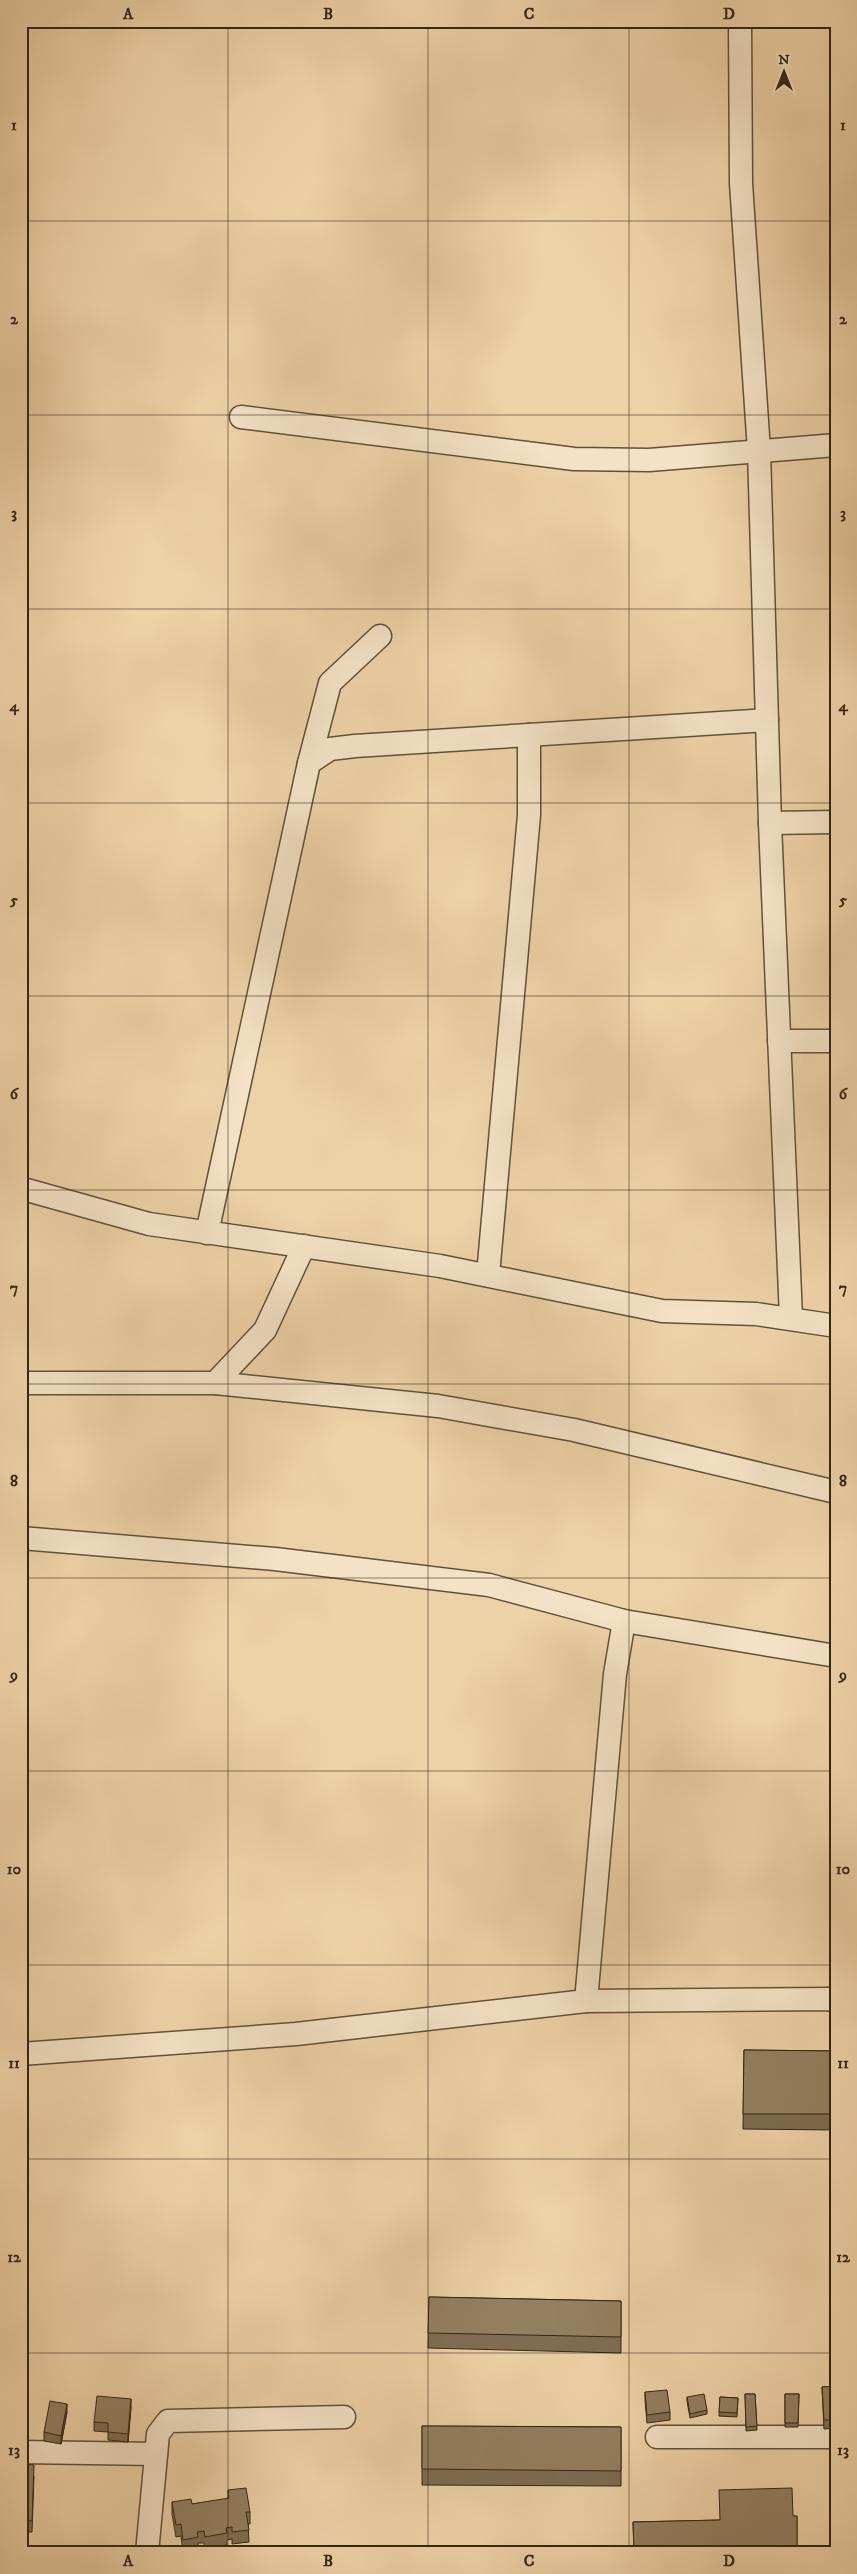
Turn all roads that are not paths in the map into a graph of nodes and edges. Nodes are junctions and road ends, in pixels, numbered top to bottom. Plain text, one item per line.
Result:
1 (740, 21) edge
2 (241, 417) dead end
3 (836, 445) edge
4 (759, 451) junction
5 (380, 636) dead end
6 (767, 720) junction
7 (529, 735) junction
8 (309, 763) junction
9 (836, 822) edge
10 (770, 823) junction
11 (779, 1041) junction
12 (836, 1041) edge
13 (21, 1192) edge
14 (207, 1233) junction
15 (304, 1246) junction
16 (488, 1275) junction
17 (791, 1318) junction
18 (835, 1330) edge
19 (21, 1383) edge
20 (214, 1383) junction
21 (836, 1492) edge
22 (21, 1538) edge
23 (624, 1621) junction
24 (836, 1656) edge
25 (586, 2002) junction
26 (836, 2002) edge
27 (21, 2054) edge
28 (344, 2417) dead end
29 (657, 2437) dead end
30 (836, 2437) edge
31 (21, 2452) edge
32 (156, 2454) junction
33 (147, 2553) edge

1 - 4 street
2 - 4 street
3 - 4 street
4 - 6 street
5 - 8 street
6 - 7 street
6 - 10 street
7 - 8 street
7 - 16 street
8 - 14 street
9 - 10 street
10 - 11 street
11 - 12 street
11 - 17 street
13 - 14 street
14 - 15 street
15 - 16 street
15 - 20 street
16 - 17 street
17 - 18 street
19 - 20 street
20 - 21 street
22 - 23 street
23 - 24 street
23 - 25 street
25 - 26 street
25 - 27 street
28 - 32 street
29 - 30 street
31 - 32 street
32 - 33 street

